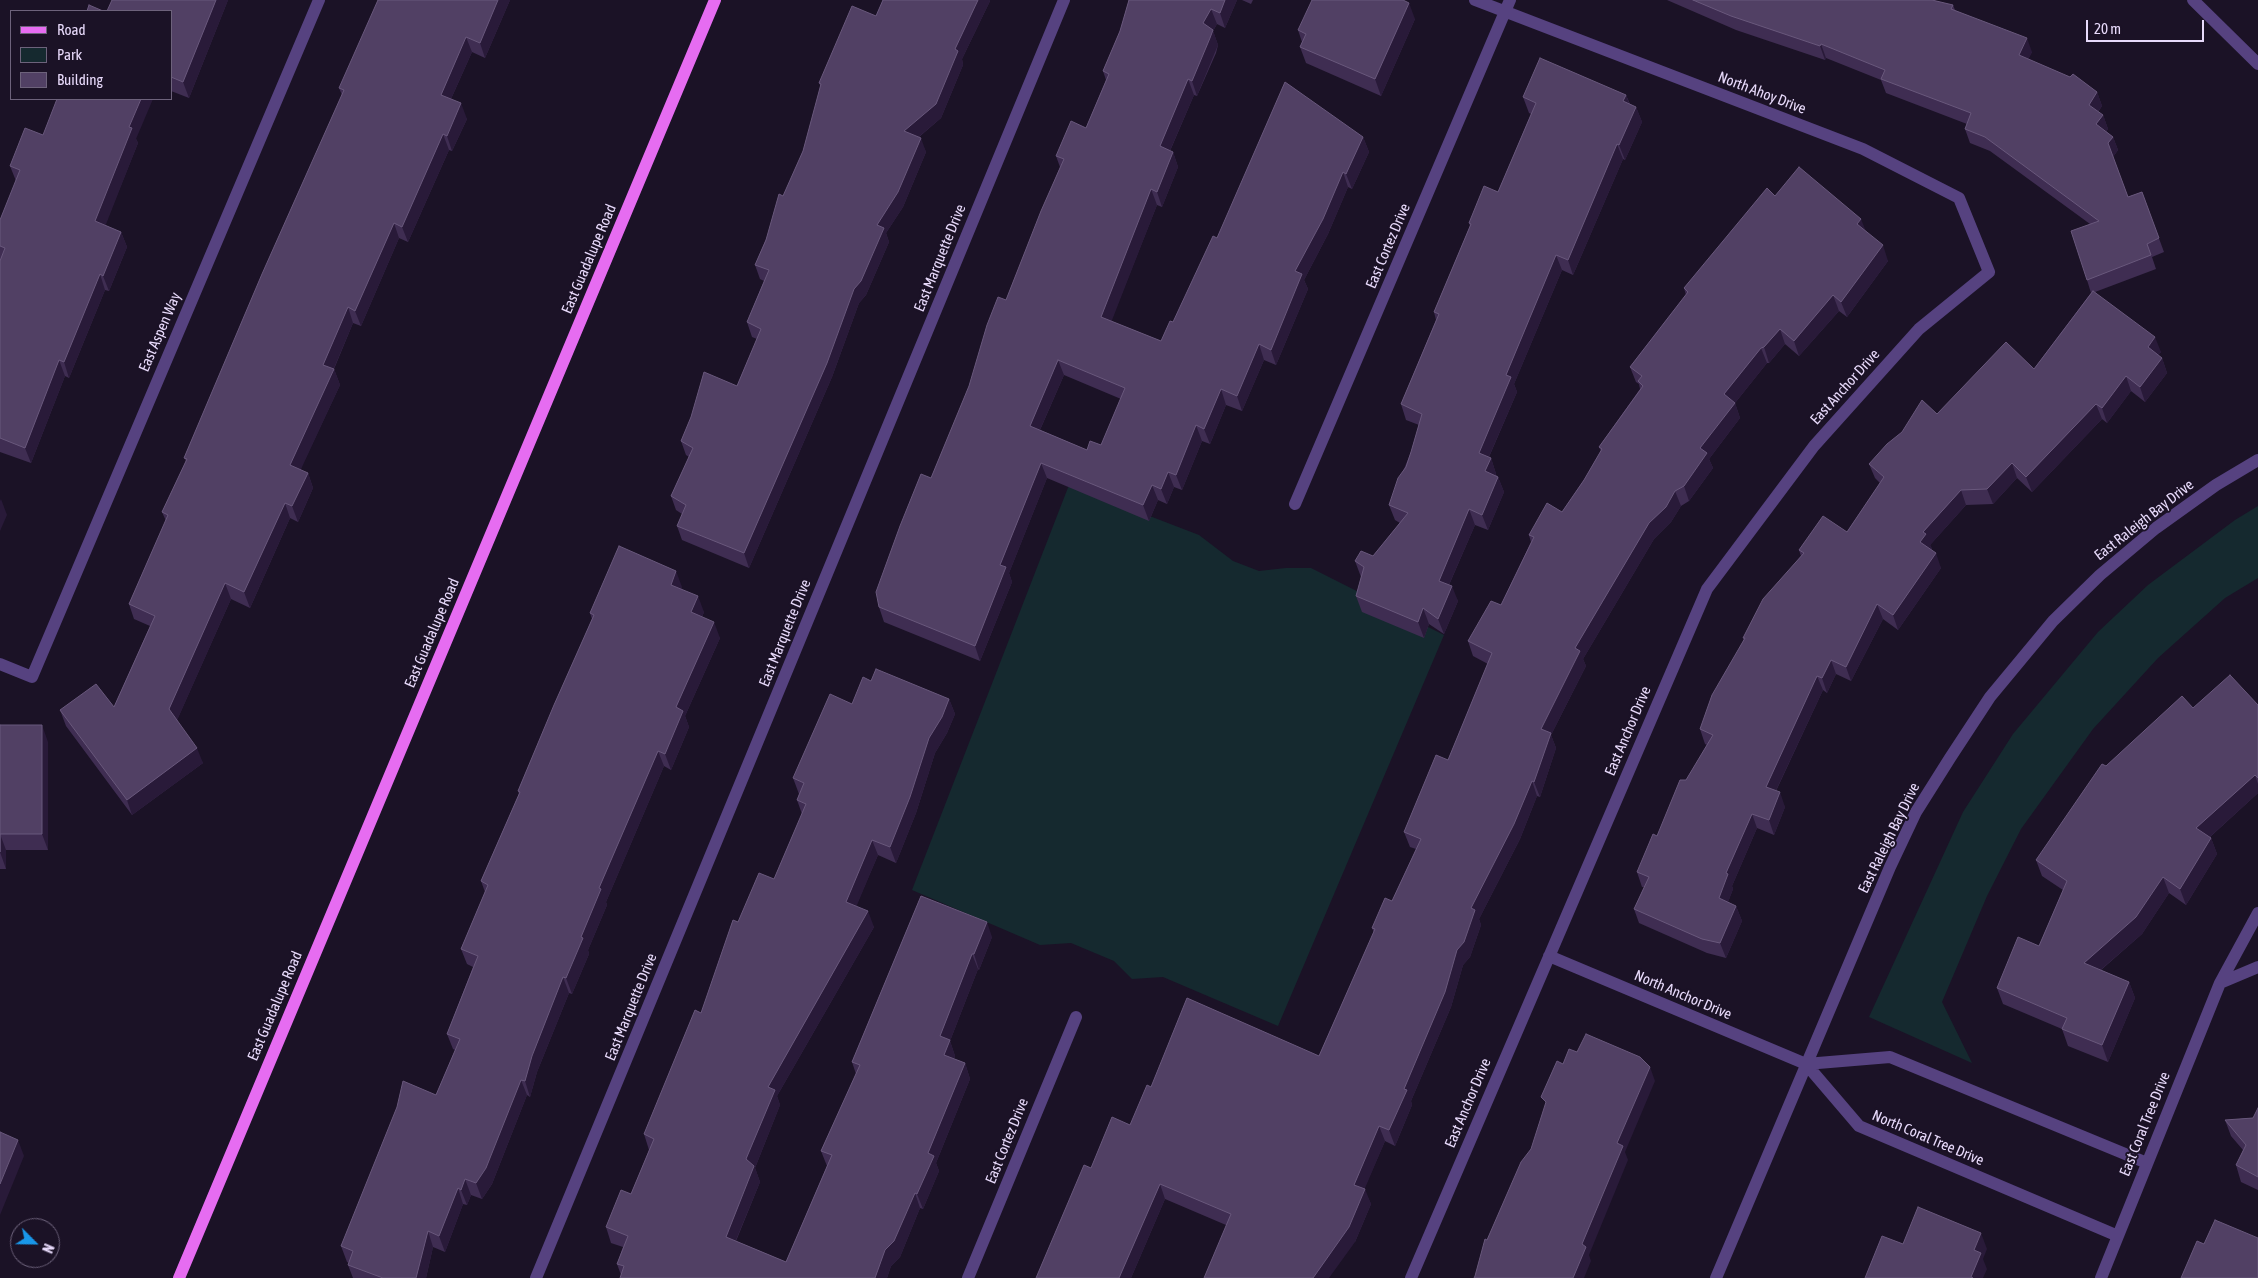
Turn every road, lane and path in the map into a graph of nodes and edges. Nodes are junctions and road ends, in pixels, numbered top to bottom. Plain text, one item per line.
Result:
1 (319, 0) edge
2 (715, 0) edge
3 (1064, 0) edge
4 (1475, 0) edge
5 (1510, 0) edge
6 (2192, 0) edge
7 (1505, 12) junction
8 (2258, 64) edge
9 (1990, 272) joint
10 (2258, 460) edge
11 (1295, 504) dead end
12 (0, 664) edge
13 (2258, 913) edge
14 (1548, 956) junction
15 (2258, 967) edge
16 (2220, 983) junction
17 (1076, 1017) dead end
18 (1806, 1064) junction
19 (2147, 1164) junction
20 (2118, 1236) junction
21 (179, 1278) edge
22 (536, 1278) edge
23 (968, 1278) edge
24 (1411, 1278) edge
25 (1716, 1278) edge
26 (2101, 1278) edge

1 - 12 street, East Aspen Way
2 - 21 main road, East Guadalupe Road
3 - 22 street, East Marquette Drive
4 - 7 street, North Ahoy Drive
5 - 7 street, East Cortez Drive
6 - 8 street
7 - 9 street, North Ahoy Drive
7 - 11 street, East Cortez Drive
9 - 14 street, East Anchor Drive
10 - 18 street, East Raleigh Bay Drive
13 - 16 street, East Coral Tree Drive
14 - 18 street, North Anchor Drive
14 - 24 street, East Anchor Drive
15 - 16 street
16 - 19 street, East Coral Tree Drive
17 - 23 street, East Cortez Drive
18 - 19 street
18 - 20 street, North Coral Tree Drive
18 - 25 street, East Raleigh Bay Drive
19 - 20 street, East Coral Tree Drive
20 - 26 street, East Coral Tree Drive

